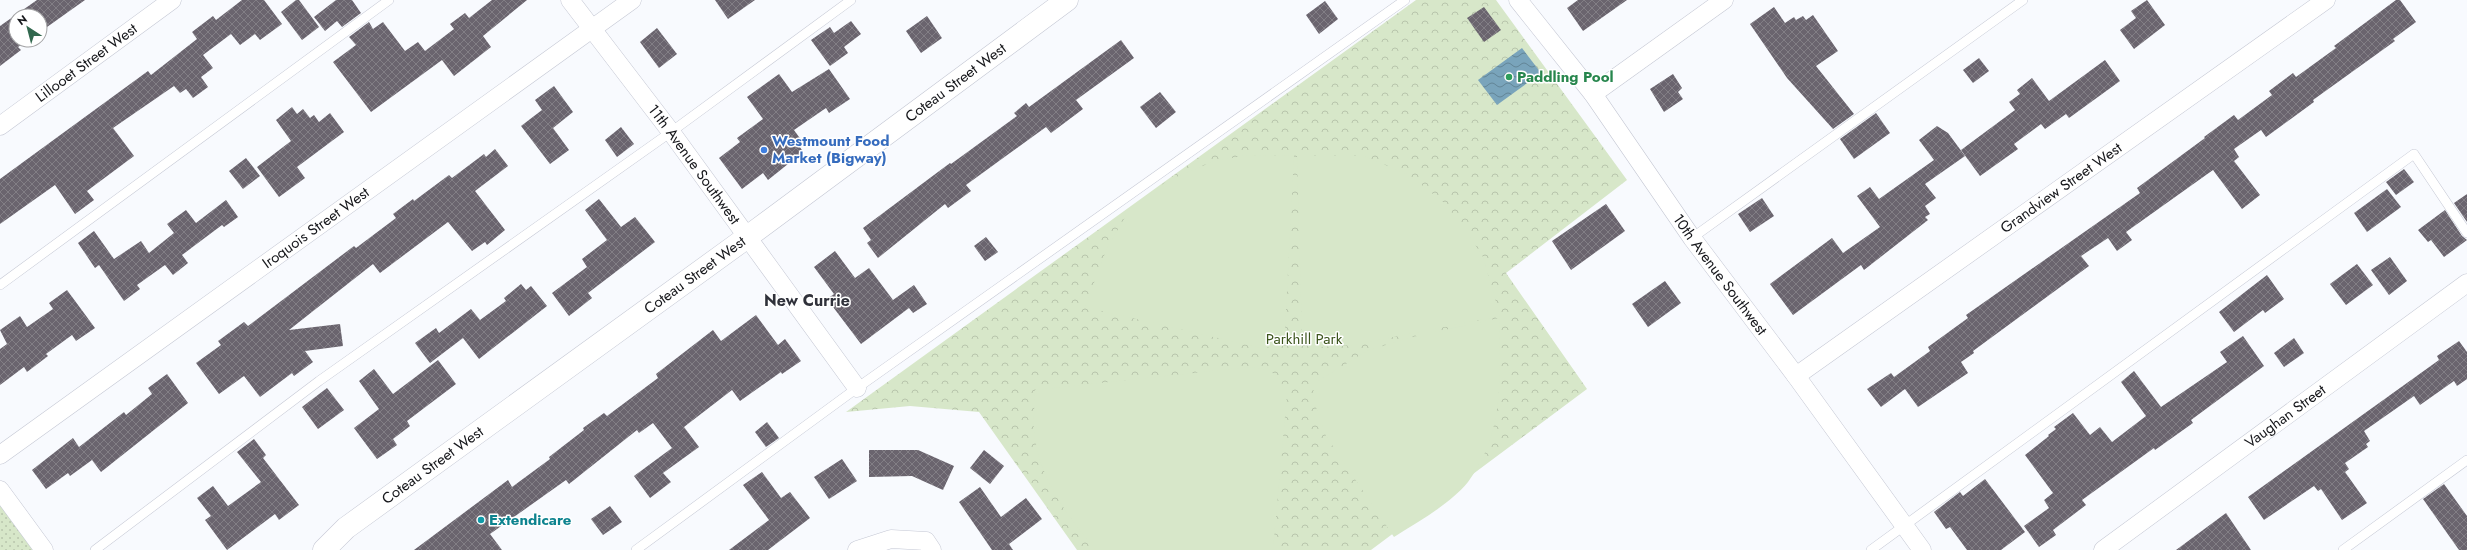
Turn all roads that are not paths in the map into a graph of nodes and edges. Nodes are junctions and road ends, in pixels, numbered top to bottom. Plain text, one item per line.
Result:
1 (172, 0) edge
2 (389, 0) edge
3 (570, 0) edge
4 (632, 0) edge
5 (851, 0) edge
6 (1067, 0) edge
7 (1405, 0) edge
8 (1518, 0) edge
9 (1724, 0) edge
10 (2023, 0) edge
11 (2326, 0) edge
12 (592, 29) junction
13 (1593, 94) junction
14 (0, 126) edge
15 (671, 132) junction
16 (2467, 234) edge
17 (746, 238) junction
18 (1692, 238) junction
19 (2467, 283) edge
20 (0, 285) edge
21 (1796, 376) junction
22 (857, 388) junction
23 (0, 455) edge
24 (2467, 460) edge
25 (0, 490) edge
26 (1904, 526) junction
27 (346, 528) junction
28 (44, 550) edge
29 (95, 550) edge
30 (313, 550) edge
31 (324, 550) edge
32 (636, 550) edge
33 (857, 550) edge
34 (932, 550) edge
35 (1871, 550) edge
36 (1922, 550) edge
37 (2104, 550) edge
38 (2342, 550) edge

1 - 14 street, Lillooet Street West
2 - 20 lane
3 - 12 street, 11th Avenue Southwest
4 - 12 street, Iroquois Street West
5 - 15 lane
6 - 17 street, Coteau Street West
7 - 22 lane
8 - 13 street, 10th Avenue Southwest
9 - 13 street
10 - 18 lane
11 - 21 street, Grandview Street West
12 - 15 street, 11th Avenue Southwest
12 - 23 street, Iroquois Street West
13 - 18 street, 10th Avenue Southwest
15 - 17 street, 11th Avenue Southwest
15 - 29 lane
16 - 26 lane
17 - 22 street, 11th Avenue Southwest
17 - 27 street, Coteau Street West
18 - 21 street, 10th Avenue Southwest
19 - 37 street, Vaughan Street
21 - 26 street, 10th Avenue Southwest
22 - 32 lane
24 - 38 lane
25 - 28 street
26 - 35 lane
26 - 36 street, 10th Avenue Southwest
27 - 30 street
27 - 31 street, Coteau Street West
33 - 34 street

